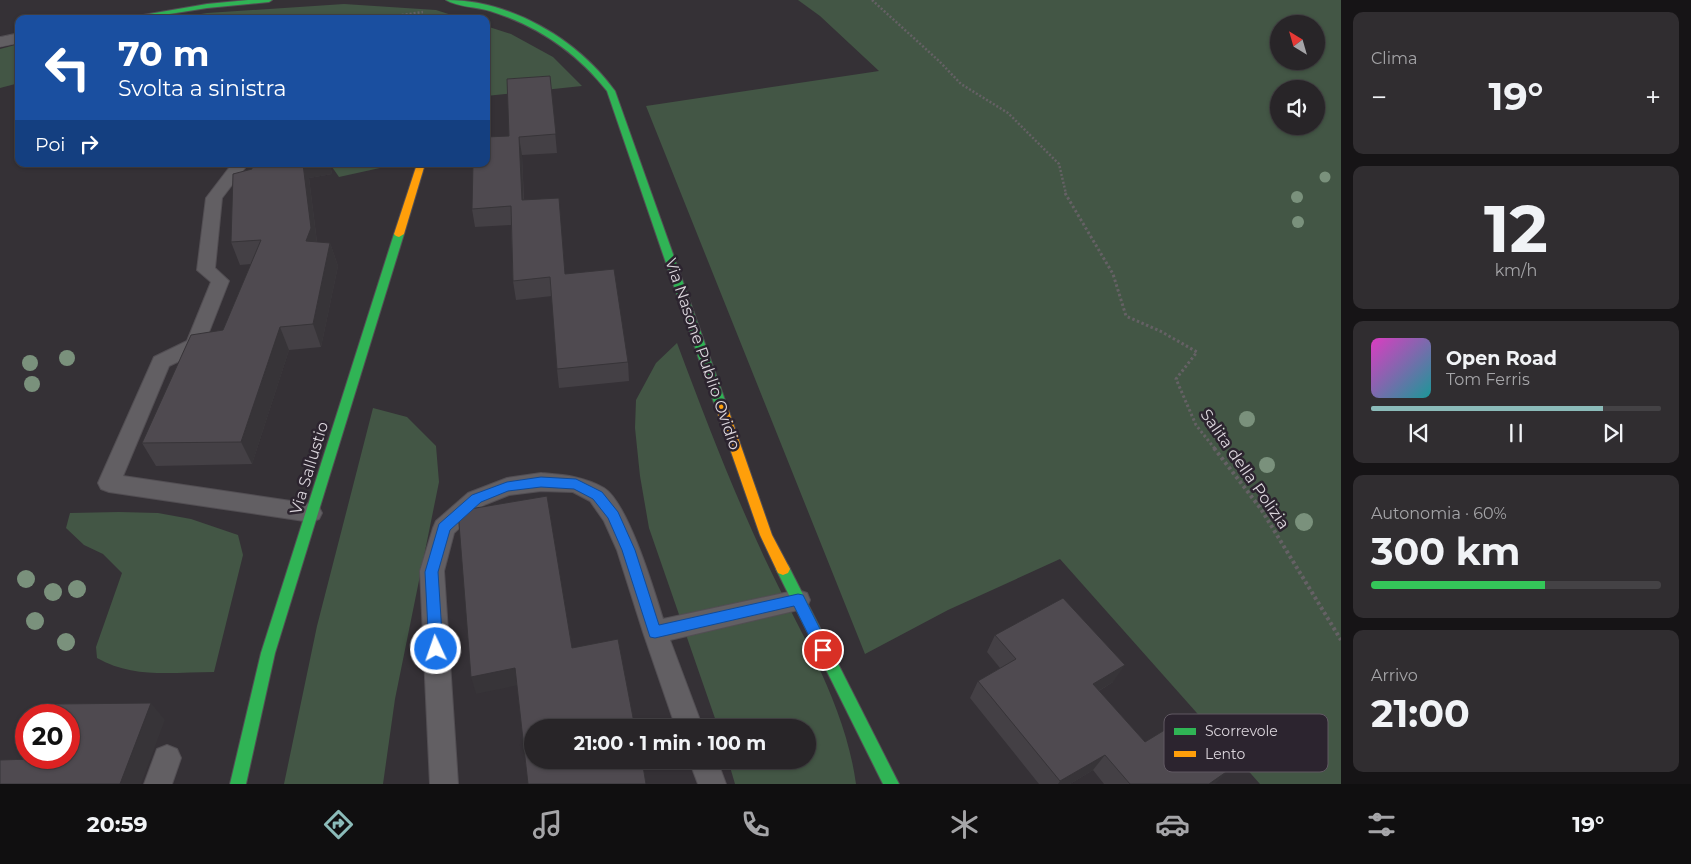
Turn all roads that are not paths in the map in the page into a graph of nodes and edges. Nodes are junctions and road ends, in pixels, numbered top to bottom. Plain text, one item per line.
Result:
1 (269, 0) edge
2 (454, 1) edge
3 (149, 15) edge
4 (15, 39) edge
5 (0, 42) edge
6 (238, 167) edge
7 (420, 167) edge
8 (311, 513) junction
9 (798, 600) junction
10 (655, 632) junction
11 (687, 719) edge
12 (167, 758) dead end
13 (706, 769) edge
14 (158, 784) edge
15 (238, 784) edge
16 (444, 784) edge
17 (712, 784) edge
18 (891, 784) edge

1 - 3 street
2 - 9 street, Via Nasone Publio Ovidio
4 - 5 street
6 - 8 lane
7 - 8 street, Via Sallustio
8 - 15 street, Via Sallustio
9 - 10 lane
9 - 18 street, Via Nasone Publio Ovidio
10 - 11 lane
10 - 16 lane
12 - 14 lane
13 - 17 lane

